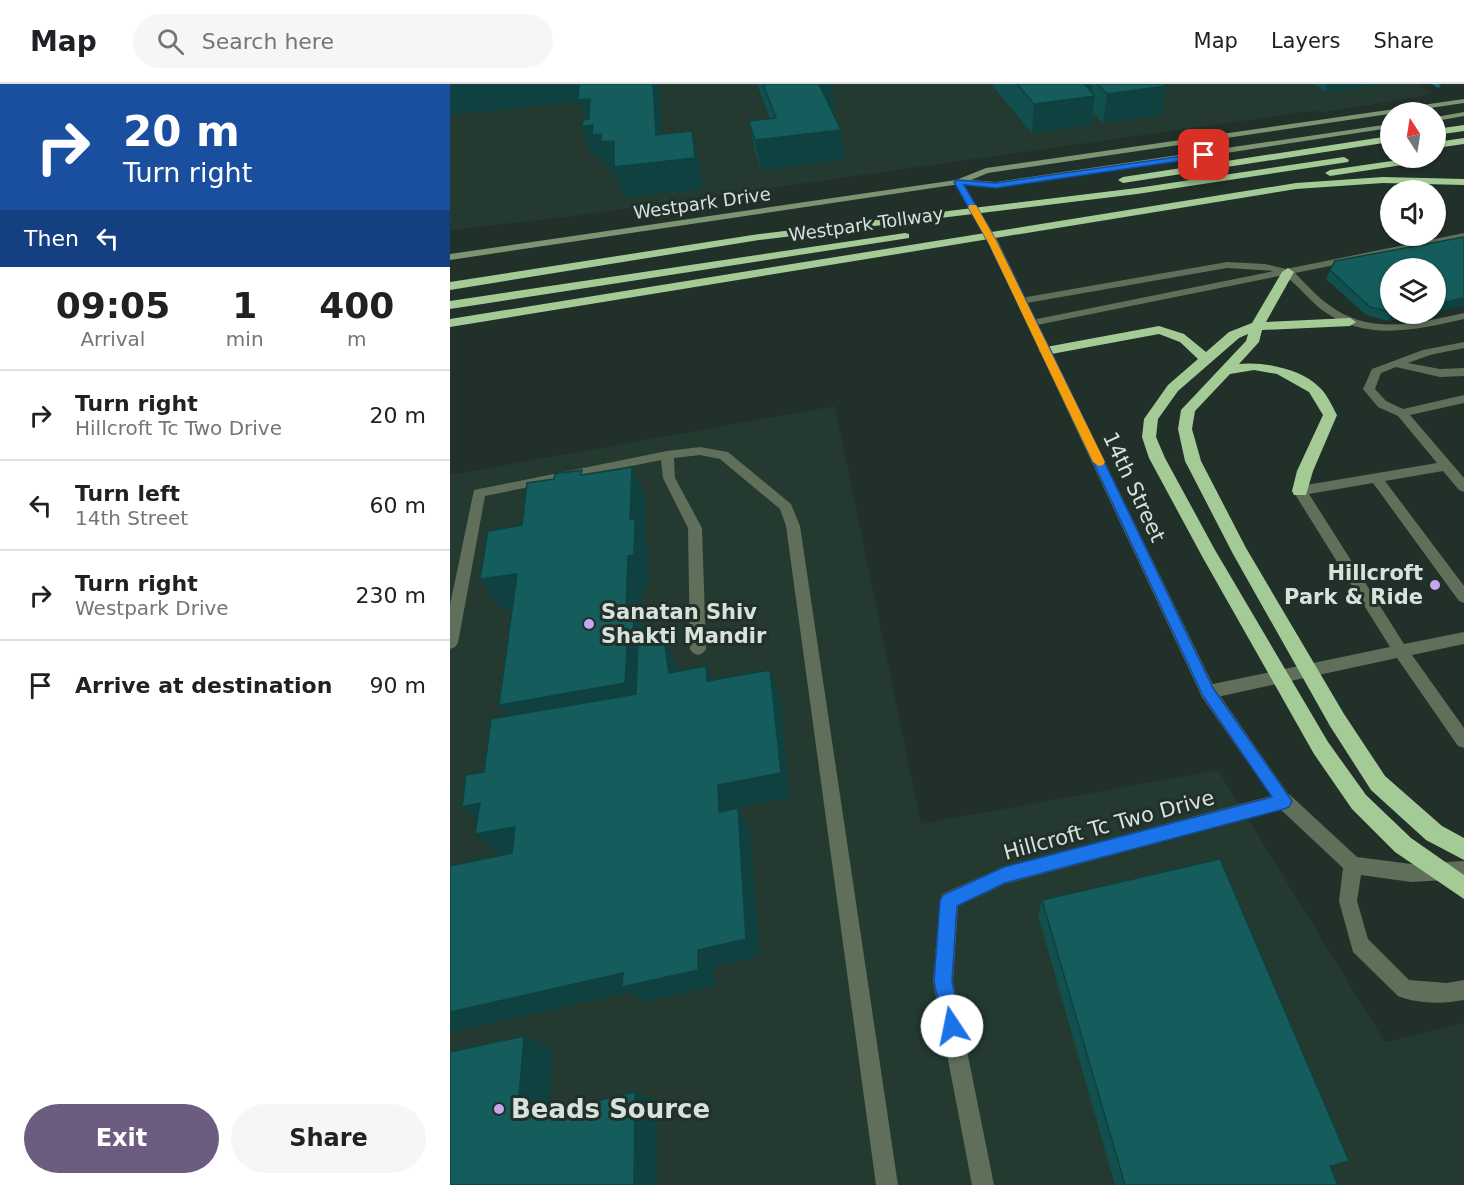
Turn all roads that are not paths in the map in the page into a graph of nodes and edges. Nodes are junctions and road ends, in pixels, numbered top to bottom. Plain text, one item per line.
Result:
1 (1464, 100) edge
2 (1464, 114) edge
3 (1446, 117) edge
4 (1380, 127) edge
5 (1464, 128) edge
6 (1446, 131) edge
7 (1380, 141) edge
8 (1464, 141) edge
9 (1446, 144) edge
10 (1464, 152) edge
11 (1380, 154) edge
12 (1446, 155) edge
13 (1380, 166) edge
14 (958, 182) junction
15 (1464, 182) edge
16 (1464, 236) edge
17 (759, 237) junction
18 (450, 257) edge
19 (1288, 272) junction
20 (450, 286) edge
21 (1021, 301) junction
22 (450, 305) edge
23 (1464, 316) edge
24 (1350, 322) junction
25 (450, 323) edge
26 (1032, 323) junction
27 (1257, 326) junction
28 (1464, 345) edge
29 (1046, 351) junction
30 (1205, 359) junction
31 (1397, 364) junction
32 (1226, 370) junction
33 (1464, 372) edge
34 (1464, 399) edge
35 (1402, 413) junction
36 (667, 455) junction
37 (1447, 466) junction
38 (1377, 479) junction
39 (1464, 487) edge
40 (1300, 491) junction
41 (1464, 597) edge
42 (1464, 638) edge
43 (450, 643) edge
44 (698, 649) dead end
45 (1400, 651) junction
46 (1208, 692) junction
47 (1464, 741) edge
48 (1284, 801) junction
49 (1464, 850) edge
50 (1353, 865) junction
51 (1464, 870) edge
52 (1464, 888) edge
53 (1464, 990) edge
54 (887, 1185) edge
55 (983, 1185) edge

1 - 14 main road, Westpark Drive
2 - 3 main road
4 - 14 main road, Westpark Drive
5 - 6 highway
7 - 17 highway
8 - 9 highway
10 - 12 highway
11 - 17 highway, Westpark Tollway
13 - 22 highway, Westpark Tollway
14 - 18 main road, Westpark Drive
14 - 21 street, 14th Street
15 - 25 highway
16 - 19 street
17 - 20 highway, Westpark Tollway
19 - 21 street
19 - 24 street
19 - 26 street
19 - 27 highway
21 - 26 street, 14th Street
23 - 24 street
24 - 27 highway
26 - 29 street, 14th Street
27 - 30 highway
27 - 32 highway
28 - 31 street
29 - 30 highway
29 - 46 street, 14th Street
30 - 52 highway
31 - 33 street
31 - 35 street
32 - 40 highway
32 - 49 highway
34 - 35 street
35 - 37 street
36 - 43 street
36 - 44 street
36 - 54 street
37 - 38 street
37 - 39 street
38 - 40 street
38 - 41 street
40 - 45 street
42 - 45 street
45 - 46 street
45 - 47 street
46 - 48 street, 14th Street
48 - 50 street, 14th Street
48 - 55 street, Hillcroft Tc Two Drive
50 - 51 street
50 - 53 street

